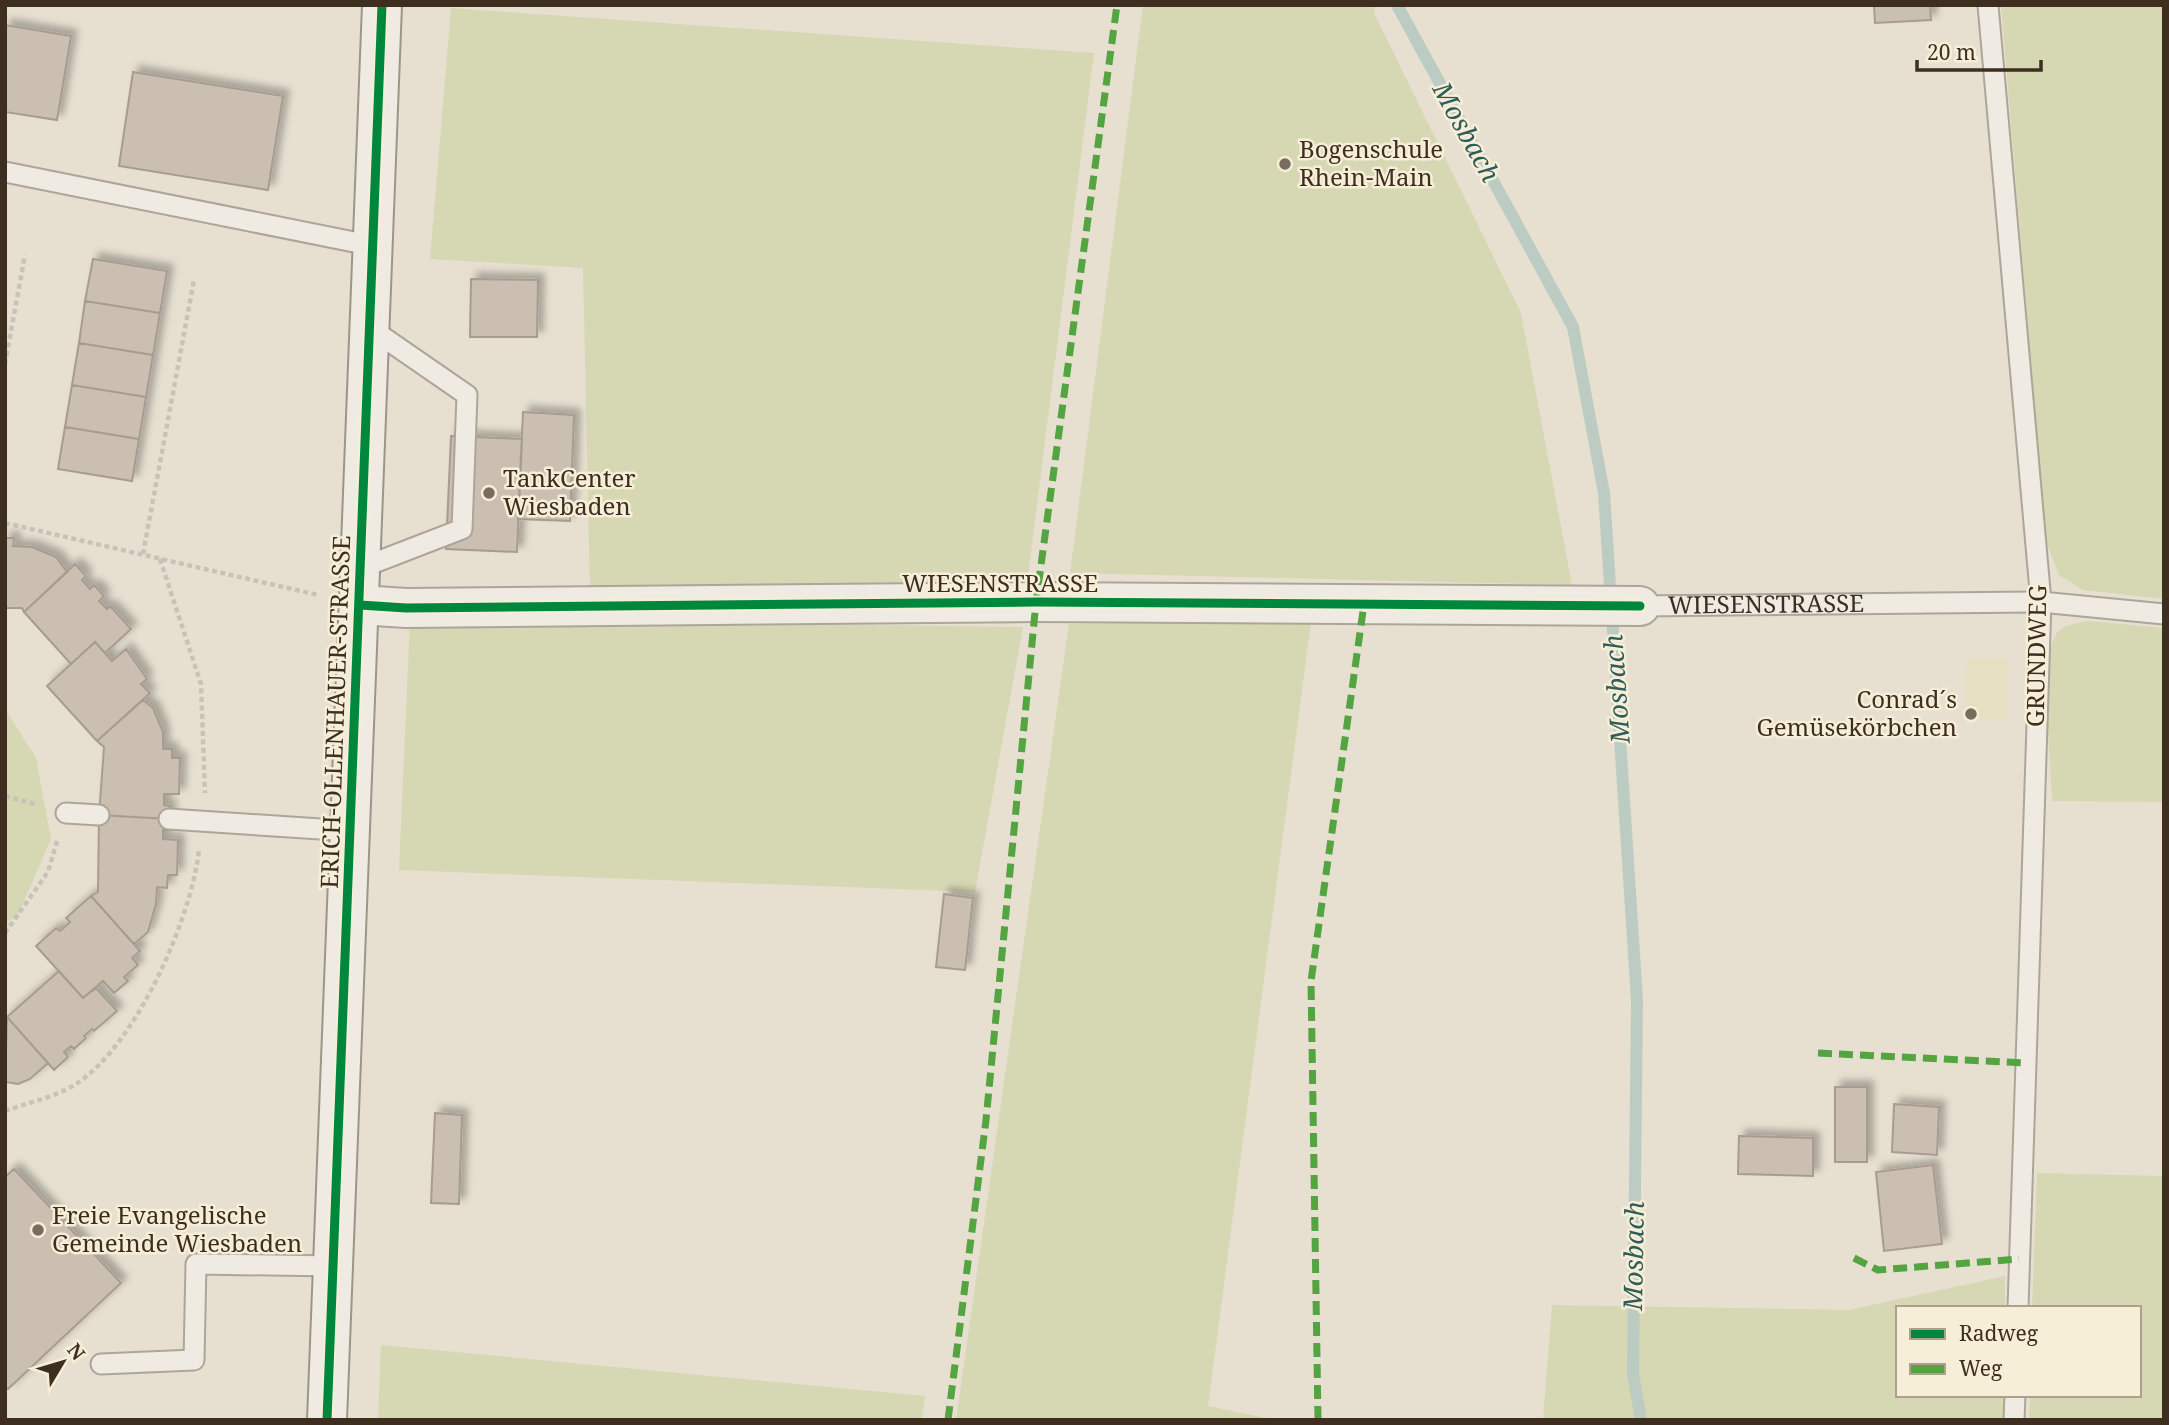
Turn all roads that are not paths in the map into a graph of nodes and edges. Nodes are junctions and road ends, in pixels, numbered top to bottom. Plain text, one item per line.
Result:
1 (382, 5) edge
2 (1988, 5) edge
3 (5, 172) edge
4 (374, 246) junction
5 (370, 328) junction
6 (360, 587) junction
7 (2041, 602) junction
8 (1640, 606) joint
9 (2164, 614) edge
10 (66, 813) road end
11 (99, 815) dead end
12 (169, 820) dead end
13 (351, 831) junction
14 (333, 1266) junction
15 (2018, 1306) edge
16 (101, 1364) dead end
17 (2015, 1397) edge
18 (327, 1420) edge
19 (2014, 1420) edge

1 - 4 street, ERICH-OLLENHAUER-STRASSE
2 - 7 lane, GRUNDWEG
3 - 4 lane
4 - 5 street, ERICH-OLLENHAUER-STRASSE
5 - 6 street, ERICH-OLLENHAUER-STRASSE
5 - 6 lane
6 - 8 street, WIESENSTRASSE
6 - 13 street, ERICH-OLLENHAUER-STRASSE
7 - 8 lane, WIESENSTRASSE
7 - 9 lane, WIESENSTRASSE
7 - 15 lane, GRUNDWEG
10 - 11 lane
12 - 13 lane
13 - 14 street, ERICH-OLLENHAUER-STRASSE
14 - 16 lane
14 - 18 street, ERICH-OLLENHAUER-STRASSE
17 - 19 lane

